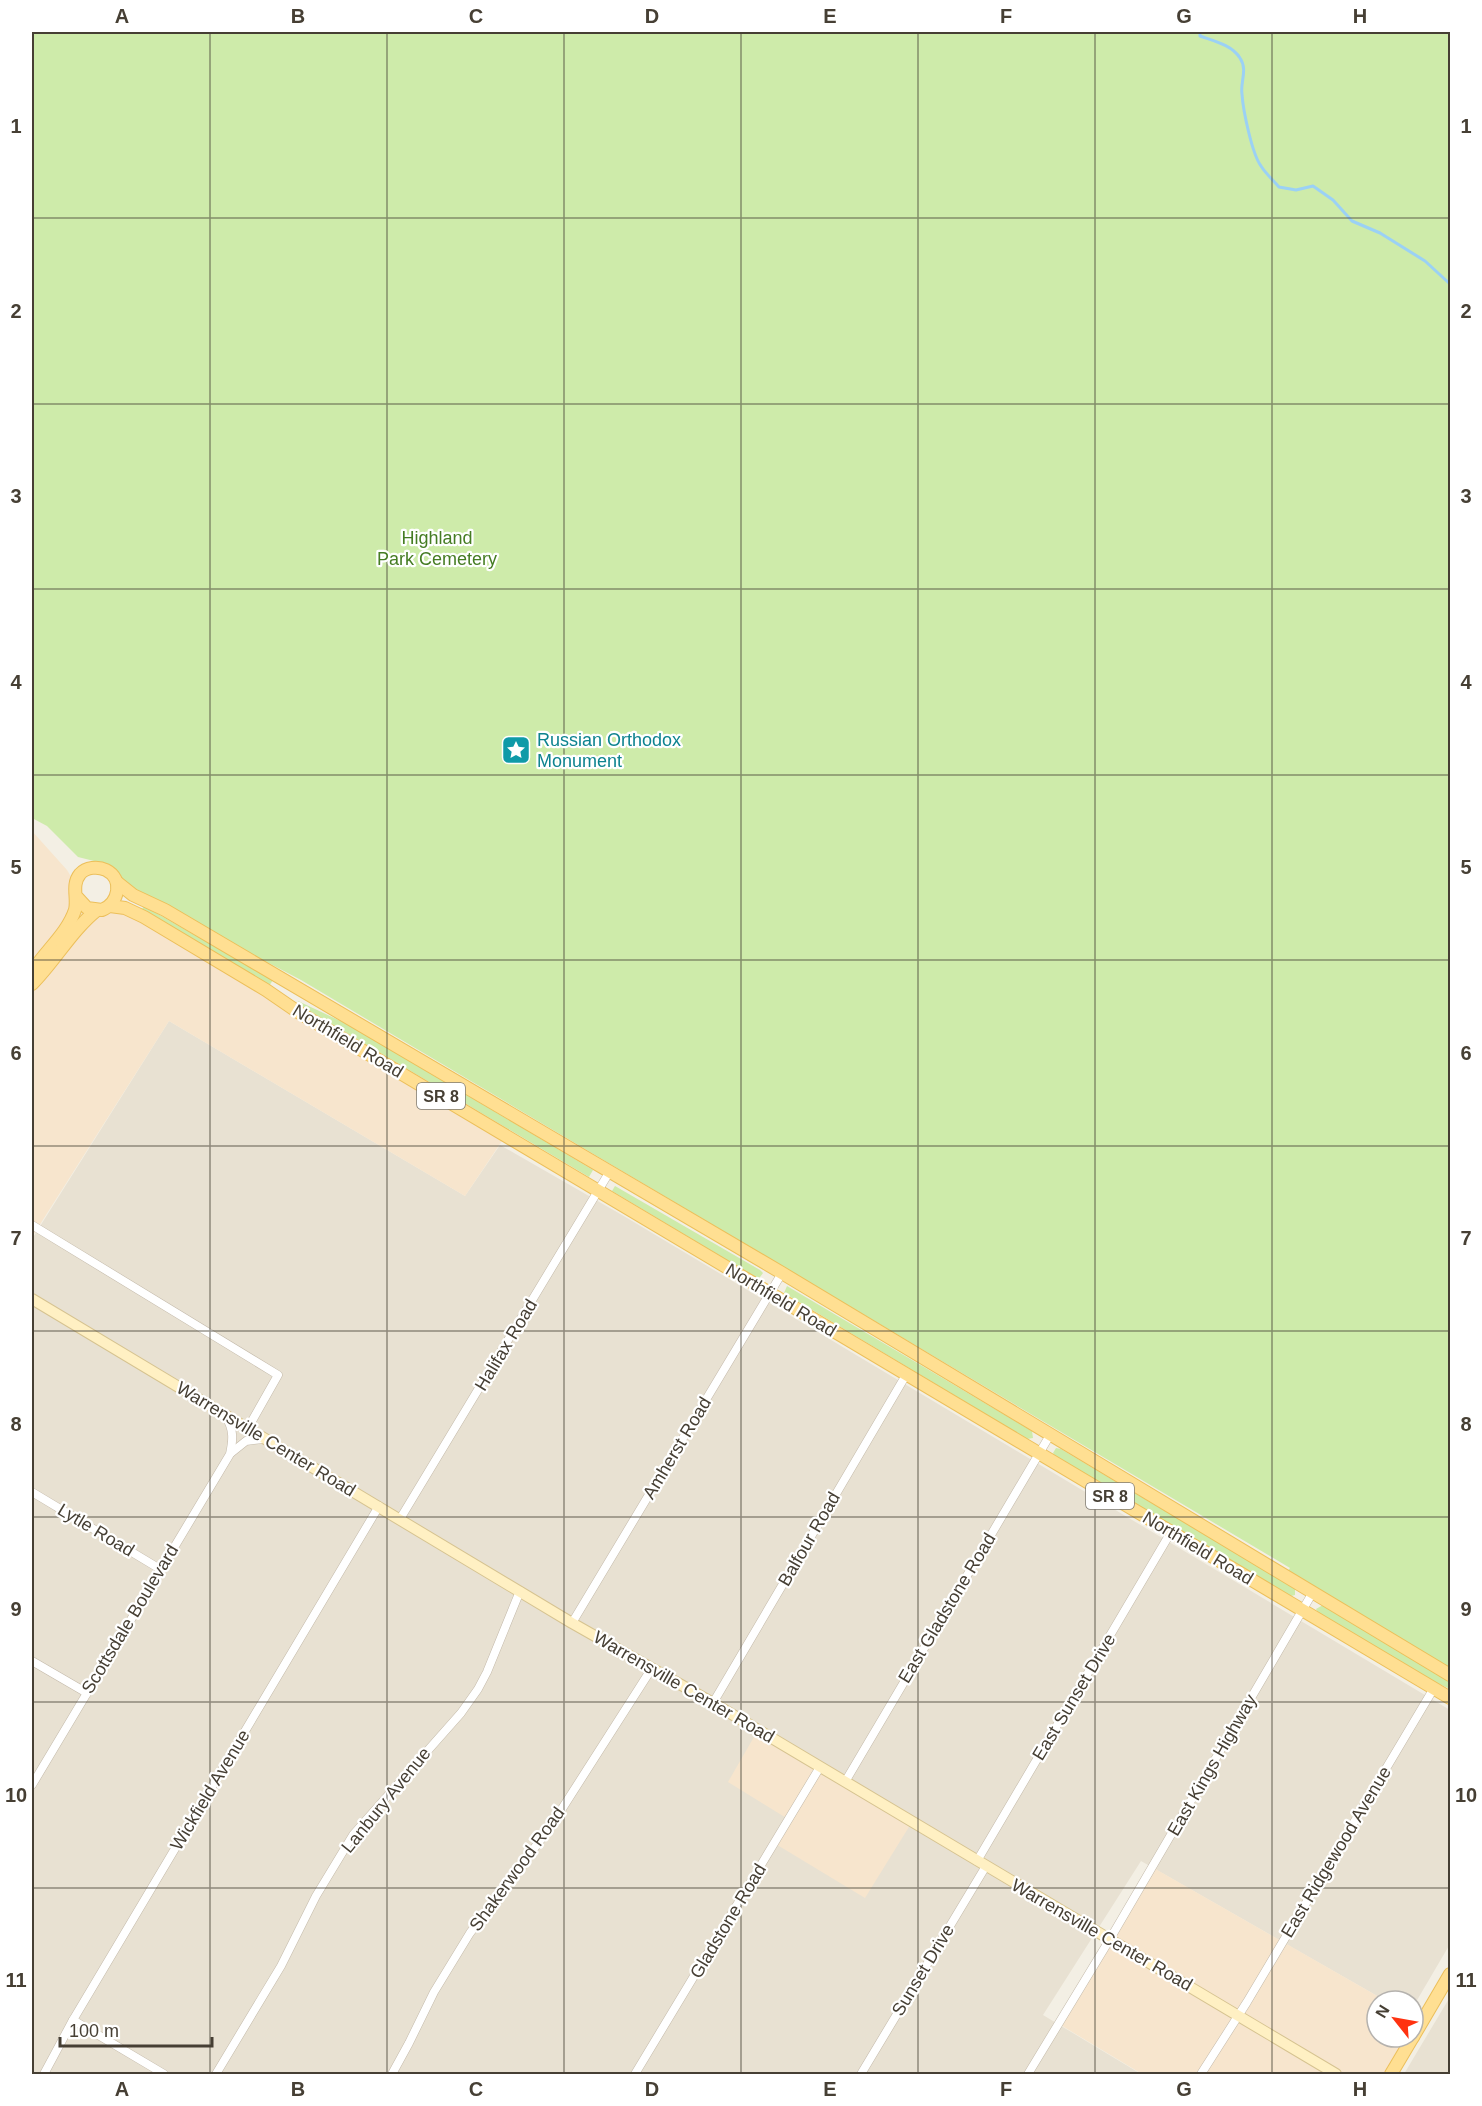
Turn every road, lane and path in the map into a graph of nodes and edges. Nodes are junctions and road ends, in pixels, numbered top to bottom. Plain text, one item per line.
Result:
1 (118, 883) junction
2 (76, 896) junction
3 (110, 906) junction
4 (97, 910) junction
5 (32, 972) edge
6 (32, 984) edge
7 (610, 1171) junction
8 (599, 1191) junction
9 (32, 1225) edge
10 (782, 1273) junction
11 (770, 1293) junction
12 (32, 1299) edge
13 (906, 1375) junction
14 (225, 1415) junction
15 (248, 1428) junction
16 (1050, 1435) junction
17 (266, 1439) junction
18 (1039, 1453) junction
19 (230, 1454) junction
20 (32, 1492) edge
21 (379, 1506) junction
22 (400, 1519) junction
23 (1171, 1532) junction
24 (160, 1569) junction
25 (520, 1591) junction
26 (1313, 1592) junction
27 (1303, 1610) junction
28 (572, 1623) junction
29 (32, 1661) edge
30 (652, 1668) junction
31 (1450, 1675) edge
32 (1434, 1688) junction
33 (87, 1693) junction
34 (1450, 1698) edge
35 (713, 1702) junction
36 (820, 1767) junction
37 (845, 1782) junction
38 (32, 1785) edge
39 (981, 1864) junction
40 (1110, 1939) junction
41 (1450, 1974) edge
42 (1238, 2016) junction
43 (1425, 2017) edge
44 (73, 2020) junction
45 (1406, 2049) edge
46 (44, 2074) edge
47 (164, 2074) edge
48 (216, 2074) edge
49 (392, 2074) edge
50 (635, 2074) edge
51 (861, 2074) edge
52 (1028, 2074) edge
53 (1201, 2074) edge
54 (1336, 2074) edge
55 (1390, 2074) edge

1 - 2 main road, SR 8
1 - 3 main road
1 - 7 main road, Northfield Road / SR 8
2 - 4 main road
2 - 5 main road, SR 8
3 - 4 main road
3 - 8 main road, Northfield Road / SR 8
4 - 6 main road
7 - 8 street, Halifax Road
7 - 10 main road, Northfield Road / SR 8
8 - 11 main road, Northfield Road / SR 8
8 - 22 street, Halifax Road
9 - 15 street
10 - 11 street, Amherst Road
10 - 16 main road, Northfield Road / SR 8
11 - 13 main road, Northfield Road / SR 8
11 - 28 street, Amherst Road
12 - 14 main road, Warrensville Center Road
13 - 18 main road, Northfield Road / SR 8
13 - 35 street, Balfour Road
14 - 15 main road, Warrensville Center Road
14 - 19 street
15 - 17 main road, Warrensville Center Road
16 - 18 street, East Gladstone Road
16 - 26 main road, Northfield Road / SR 8
17 - 19 street, Scottsdale Boulevard
17 - 21 main road, Warrensville Center Road
18 - 23 main road, Northfield Road / SR 8
18 - 37 street, East Gladstone Road
19 - 24 street, Scottsdale Boulevard
20 - 24 street, Lytle Road
21 - 22 main road, Warrensville Center Road
21 - 44 street, Wickfield Avenue
22 - 25 main road, Warrensville Center Road
23 - 27 main road, Northfield Road / SR 8
23 - 39 street, East Sunset Drive
24 - 33 street, Scottsdale Boulevard
25 - 28 main road, Warrensville Center Road
25 - 48 street, Lanbury Avenue
26 - 27 street, East Kings Highway
26 - 31 main road, Northfield Road / SR 8
27 - 32 main road, Northfield Road / SR 8
27 - 40 street, East Kings Highway
28 - 30 main road, Warrensville Center Road
29 - 33 street
30 - 35 main road, Warrensville Center Road
30 - 49 street, Shakerwood Road
32 - 34 main road, Northfield Road / SR 8
32 - 42 street, East Ridgewood Avenue
33 - 38 street, Scottsdale Boulevard
35 - 36 main road, Warrensville Center Road
36 - 37 main road, Warrensville Center Road
36 - 50 street, Gladstone Road
37 - 39 main road, Warrensville Center Road
39 - 40 main road, Warrensville Center Road
39 - 51 street, Sunset Drive
40 - 42 main road, Warrensville Center Road
40 - 52 street, East Kings Highway
41 - 43 main road
42 - 53 street, East Ridgewood Avenue
42 - 54 main road, Warrensville Center Road
44 - 46 street, Wickfield Avenue
44 - 47 street
45 - 55 main road

